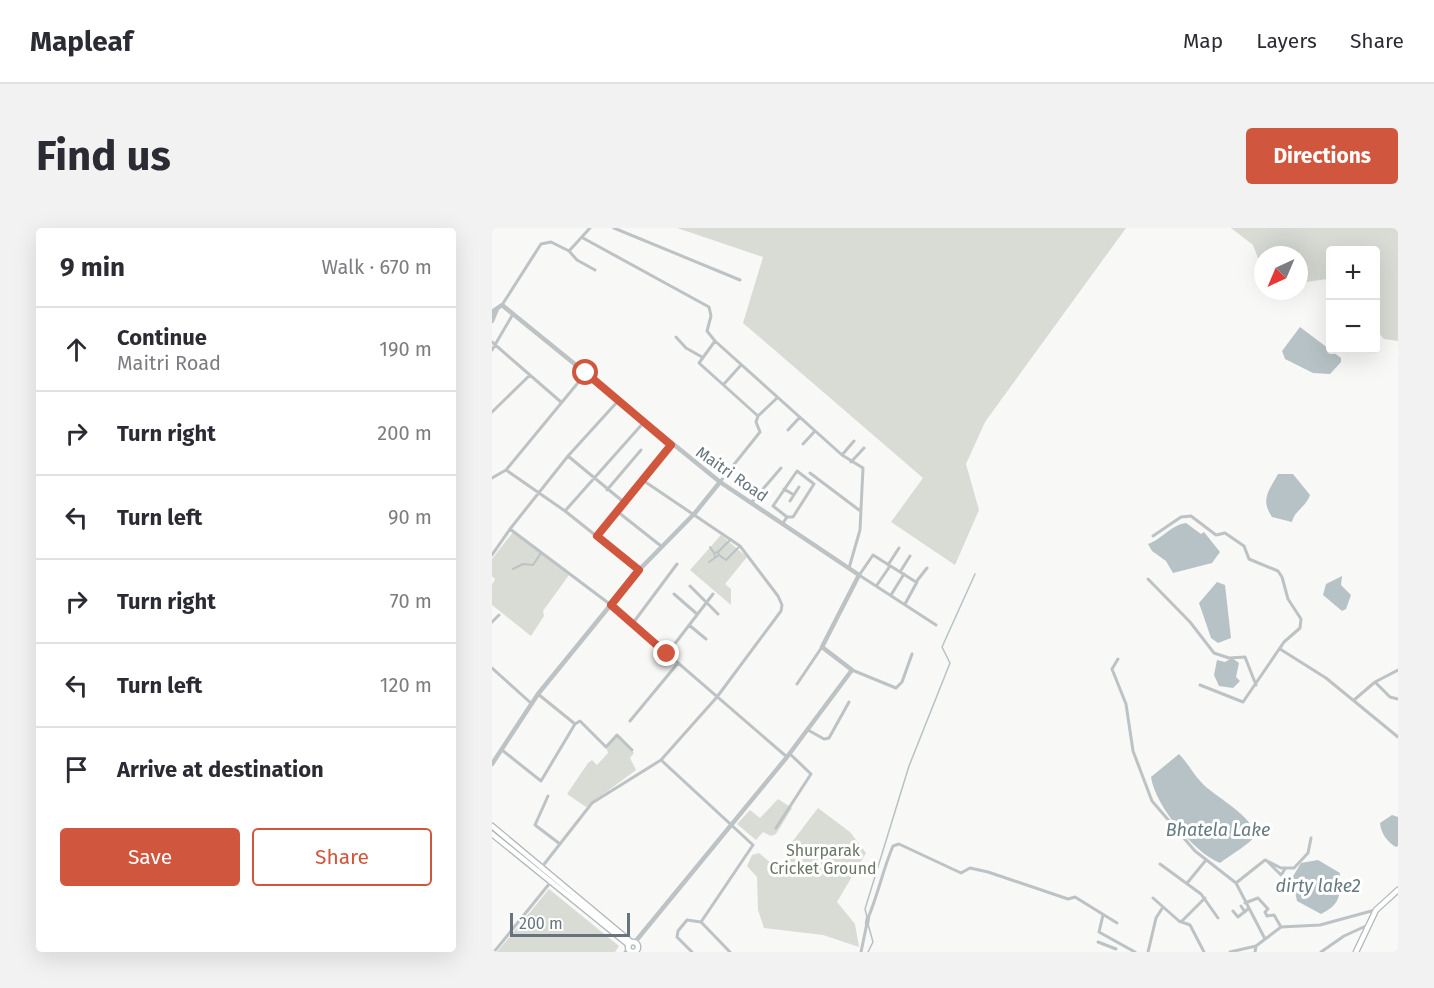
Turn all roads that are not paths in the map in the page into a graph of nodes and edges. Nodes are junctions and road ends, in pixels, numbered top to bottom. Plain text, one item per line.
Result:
1 (590, 228) edge
2 (614, 228) edge
3 (583, 238) junction
4 (569, 251) junction
5 (595, 270) dead end
6 (740, 280) dead end
7 (500, 307) junction
8 (492, 312) edge
9 (513, 314) junction
10 (492, 321) edge
11 (676, 337) dead end
12 (715, 341) junction
13 (493, 343) edge
14 (492, 350) edge
15 (702, 357) junction
16 (741, 365) junction
17 (586, 373) junction
18 (530, 375) junction
19 (724, 385) junction
20 (777, 398) junction
21 (618, 400) junction
22 (561, 402) junction
23 (492, 412) edge
24 (758, 416) junction
25 (800, 417) junction
26 (644, 422) junction
27 (788, 430) dead end
28 (815, 431) junction
29 (854, 441) dead end
30 (803, 444) dead end
31 (671, 445) junction
32 (864, 448) dead end
33 (641, 450) dead end
34 (842, 455) junction
35 (568, 456) junction
36 (851, 462) junction
37 (781, 468) dead end
38 (506, 470) junction
39 (810, 473) dead end
40 (492, 478) edge
41 (594, 480) junction
42 (644, 481) junction
43 (720, 482) junction
44 (800, 487) dead end
45 (784, 489) junction
46 (607, 490) junction
47 (539, 493) junction
48 (794, 495) junction
49 (790, 501) dead end
50 (750, 503) junction
51 (626, 504) junction
52 (859, 510) junction
53 (565, 511) junction
54 (618, 512) junction
55 (695, 513) junction
56 (787, 517) junction
57 (783, 524) junction
58 (510, 529) junction
59 (597, 536) junction
60 (1153, 536) dead end
61 (730, 539) junction
62 (661, 546) junction
63 (740, 546) junction
64 (710, 548) dead end
65 (899, 548) dead end
66 (542, 553) junction
67 (717, 554) junction
68 (492, 555) edge
69 (910, 556) dead end
70 (709, 562) dead end
71 (677, 564) dead end
72 (889, 565) junction
73 (849, 568) junction
74 (927, 568) dead end
75 (513, 569) dead end
76 (639, 570) junction
77 (902, 573) junction
78 (860, 574) junction
79 (1148, 579) dead end
80 (917, 582) junction
81 (877, 585) junction
82 (690, 586) dead end
83 (674, 594) dead end
84 (713, 594) dead end
85 (891, 595) junction
86 (706, 602) junction
87 (905, 604) junction
88 (611, 605) junction
89 (698, 614) junction
90 (718, 614) dead end
91 (499, 615) dead end
92 (492, 622) edge
93 (633, 624) junction
94 (689, 625) junction
95 (936, 625) dead end
96 (706, 639) dead end
97 (822, 647) junction
98 (1280, 649) junction
99 (667, 654) junction
100 (912, 654) dead end
101 (1118, 659) dead end
102 (678, 663) junction
103 (492, 668) edge
104 (852, 670) junction
105 (1398, 670) edge
106 (1376, 682) junction
107 (797, 684) dead end
108 (1200, 685) dead end
109 (1256, 685) junction
110 (538, 694) junction
111 (717, 697) junction
112 (1398, 699) edge
113 (1354, 700) junction
114 (849, 702) dead end
115 (532, 704) junction
116 (630, 721) dead end
117 (575, 724) junction
118 (1398, 727) edge
119 (808, 730) junction
120 (1394, 733) junction
121 (1398, 737) edge
122 (502, 750) junction
123 (632, 750) dead end
124 (789, 756) junction
125 (661, 760) junction
126 (492, 764) edge
127 (548, 796) dead end
128 (732, 824) junction
129 (492, 826) edge
130 (776, 828) dead end
131 (492, 834) edge
132 (1311, 838) dead end
133 (560, 844) junction
134 (1206, 860) junction
135 (1266, 860) junction
136 (1160, 864) dead end
137 (540, 869) junction
138 (1285, 869) junction
139 (552, 880) junction
140 (1188, 882) junction
141 (1236, 883) junction
142 (1398, 890) edge
143 (1153, 898) dead end
144 (1205, 898) junction
145 (1243, 904) junction
146 (1163, 907) junction
147 (1247, 910) junction
148 (1376, 910) junction
149 (1233, 911) dead end
150 (1103, 915) junction
151 (1218, 918) dead end
152 (701, 922) junction
153 (1181, 922) junction
154 (1117, 923) dead end
155 (1368, 925) junction
156 (1281, 927) junction
157 (1265, 939) junction
158 (1098, 942) dead end
159 (1119, 942) junction
160 (1256, 946) junction
161 (633, 948) edge
162 (1115, 950) edge
163 (494, 952) edge
164 (645, 952) edge
165 (692, 952) edge
166 (730, 952) edge
167 (861, 952) edge
168 (1135, 952) edge
169 (1148, 952) edge
170 (1204, 952) edge
171 (1230, 952) edge
172 (1255, 952) edge
173 (1322, 952) edge
174 (1356, 952) edge

1 - 3 street
2 - 6 street
3 - 4 street
3 - 12 street
4 - 5 street
4 - 7 street
7 - 8 street
7 - 9 street, Maitri Road
7 - 10 street
9 - 13 street
9 - 17 street, Maitri Road
11 - 15 street
12 - 15 street
12 - 16 street
13 - 14 street
13 - 18 street
15 - 19 street
16 - 19 street
16 - 20 street
17 - 21 street, Maitri Road
17 - 22 street
18 - 22 street
18 - 23 street
19 - 24 street
20 - 24 street
20 - 25 street
21 - 26 street, Maitri Road
21 - 35 street
22 - 38 street
24 - 43 street
25 - 27 street
25 - 28 street
26 - 31 street, Maitri Road
26 - 41 street
28 - 30 street
28 - 34 street
29 - 34 street
31 - 42 street
31 - 43 street, Maitri Road
32 - 36 street
33 - 46 street
34 - 36 street
35 - 41 street
35 - 47 street
36 - 52 street
37 - 50 street
38 - 40 street
38 - 47 street
39 - 52 street
41 - 46 street
41 - 53 street
42 - 51 street
42 - 55 street
43 - 50 street, Maitri Road
43 - 55 street
44 - 48 street
45 - 48 street
45 - 56 street
45 - 56 street
46 - 51 street
47 - 53 street
47 - 58 street
48 - 49 street
50 - 57 street, Maitri Road
51 - 54 street
52 - 73 street
53 - 59 street
54 - 59 street
54 - 62 street
55 - 61 street
55 - 62 street
56 - 57 street
57 - 73 street, Maitri Road
58 - 66 street
58 - 68 street
59 - 76 street
60 - 98 street
61 - 63 street
61 - 67 street
62 - 76 street
63 - 67 street
63 - 111 street
64 - 67 street
65 - 72 street
66 - 75 street
66 - 88 street
67 - 70 street
69 - 77 street
71 - 93 street
72 - 77 street
72 - 78 street
72 - 81 street
73 - 78 street, Maitri Road
74 - 80 street
76 - 88 street
77 - 80 street
77 - 85 street
78 - 81 street, Maitri Road
78 - 97 street
79 - 109 street
80 - 87 street
81 - 85 street, Maitri Road
82 - 86 street
83 - 89 street
84 - 86 street
85 - 87 street, Maitri Road
86 - 89 street
86 - 90 street
87 - 95 street, Maitri Road
88 - 93 street
88 - 110 street
89 - 94 street
91 - 92 street
93 - 99 street
94 - 96 street
94 - 99 street
97 - 104 street
97 - 107 street
98 - 109 street
98 - 113 street
99 - 102 street
100 - 104 street
101 - 134 street
102 - 111 street
102 - 116 street
103 - 115 street
104 - 119 street
105 - 106 street
106 - 112 street
106 - 113 street
108 - 109 street
110 - 115 street
110 - 117 street
111 - 124 street
111 - 125 street
113 - 120 street
114 - 119 street
115 - 122 street
117 - 122 street
117 - 123 street
118 - 120 street
119 - 124 street
120 - 121 street
122 - 126 street
124 - 128 street
124 - 130 street
125 - 128 street
125 - 133 street
127 - 133 street
128 - 152 street
128 - 161 street
129 - 137 main road
131 - 137 main road
132 - 138 street
133 - 137 street
134 - 140 street
134 - 141 street
135 - 138 street
135 - 138 street
135 - 141 street
136 - 140 street
137 - 139 main road
139 - 161 main road
139 - 163 street
140 - 144 street
141 - 145 street
142 - 148 main road
143 - 146 street
144 - 151 street
144 - 153 street
145 - 147 street
145 - 156 street
146 - 153 street
146 - 169 street
147 - 149 street
147 - 157 street
148 - 155 main road
148 - 156 street
150 - 154 street
150 - 159 street
150 - 167 street
152 - 165 street
152 - 166 street
153 - 170 street
155 - 173 street
155 - 174 main road
156 - 157 street
157 - 160 street
158 - 162 street
159 - 162 street
159 - 168 street
160 - 171 street
160 - 172 street
161 - 164 main road

